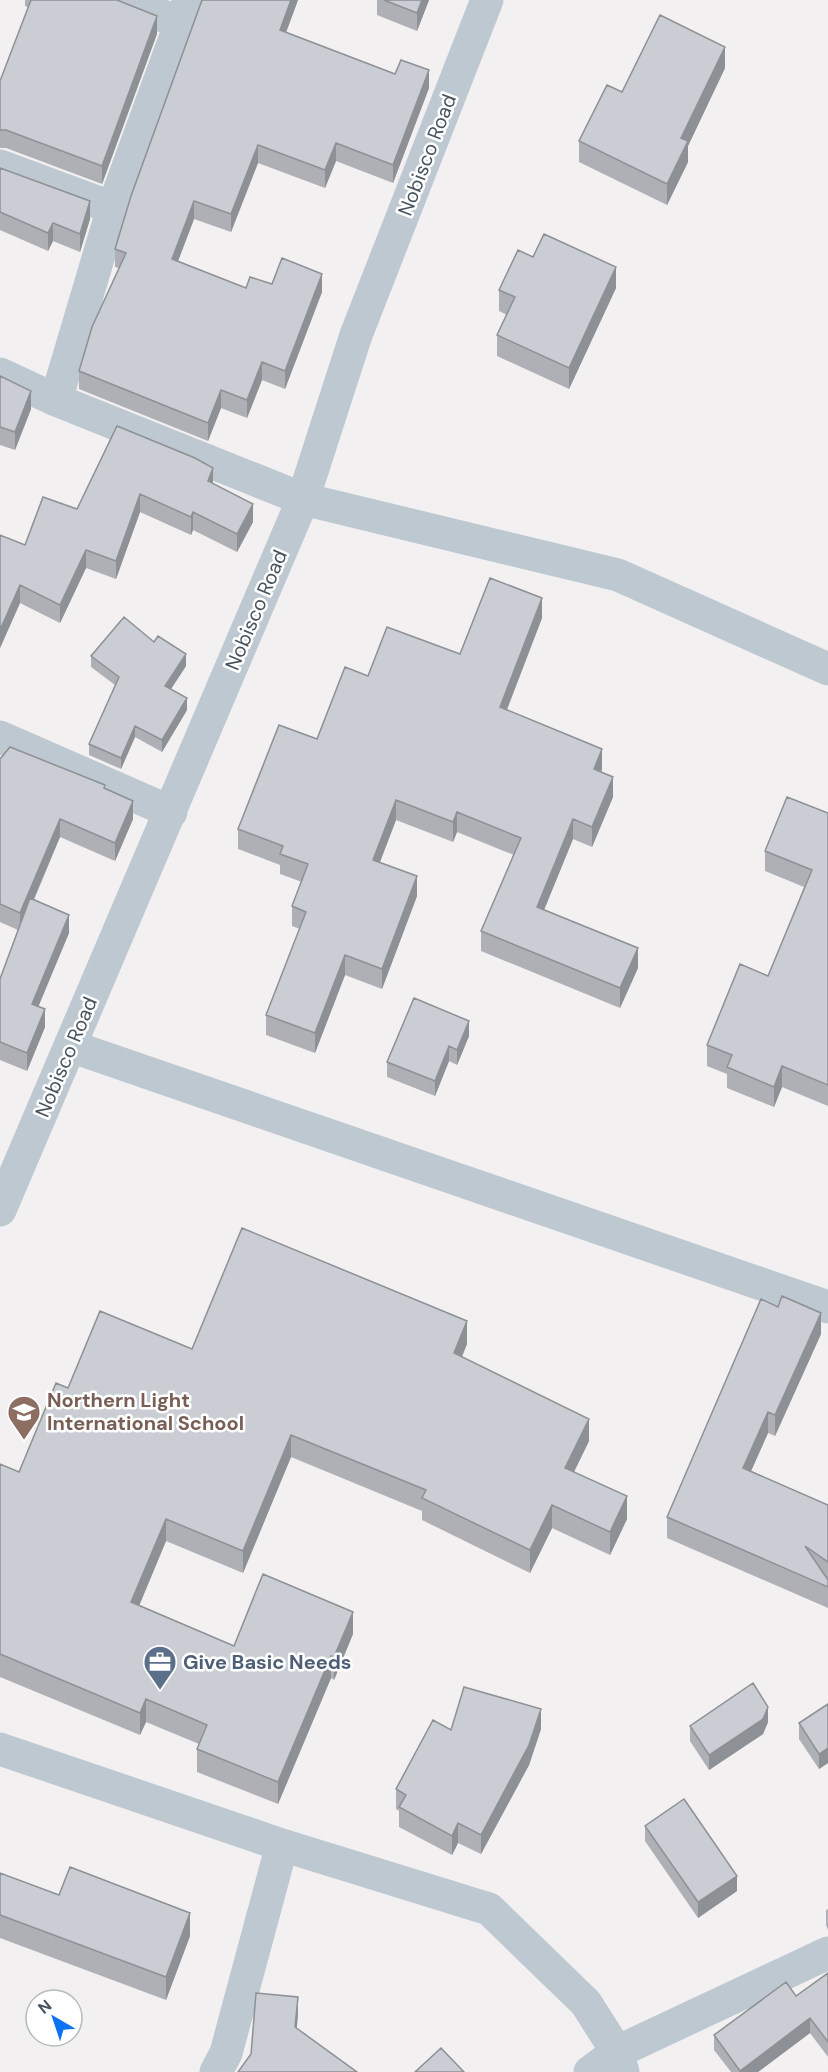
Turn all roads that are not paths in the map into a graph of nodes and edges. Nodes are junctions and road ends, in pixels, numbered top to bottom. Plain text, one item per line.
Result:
1 (117, 0) edge
2 (487, 0) edge
3 (184, 11) edge
4 (0, 166) edge
5 (113, 208) junction
6 (0, 374) edge
7 (56, 400) junction
8 (303, 499) junction
9 (828, 669) edge
10 (0, 737) edge
11 (171, 812) junction
12 (70, 1046) junction
13 (0, 1210) edge
14 (828, 1307) edge
15 (0, 1749) edge
16 (282, 1845) junction
17 (828, 1953) edge
18 (620, 2062) edge
19 (216, 2072) edge
20 (590, 2072) edge

1 - 3 street
2 - 8 street, Nobisco Road
3 - 5 street
4 - 5 street
5 - 7 street
6 - 7 street
7 - 8 street
8 - 9 street
8 - 11 street, Nobisco Road
10 - 11 street
11 - 12 street, Nobisco Road
12 - 13 street, Nobisco Road
12 - 14 street
15 - 16 street
16 - 18 street
16 - 19 street
17 - 18 street
18 - 20 street

